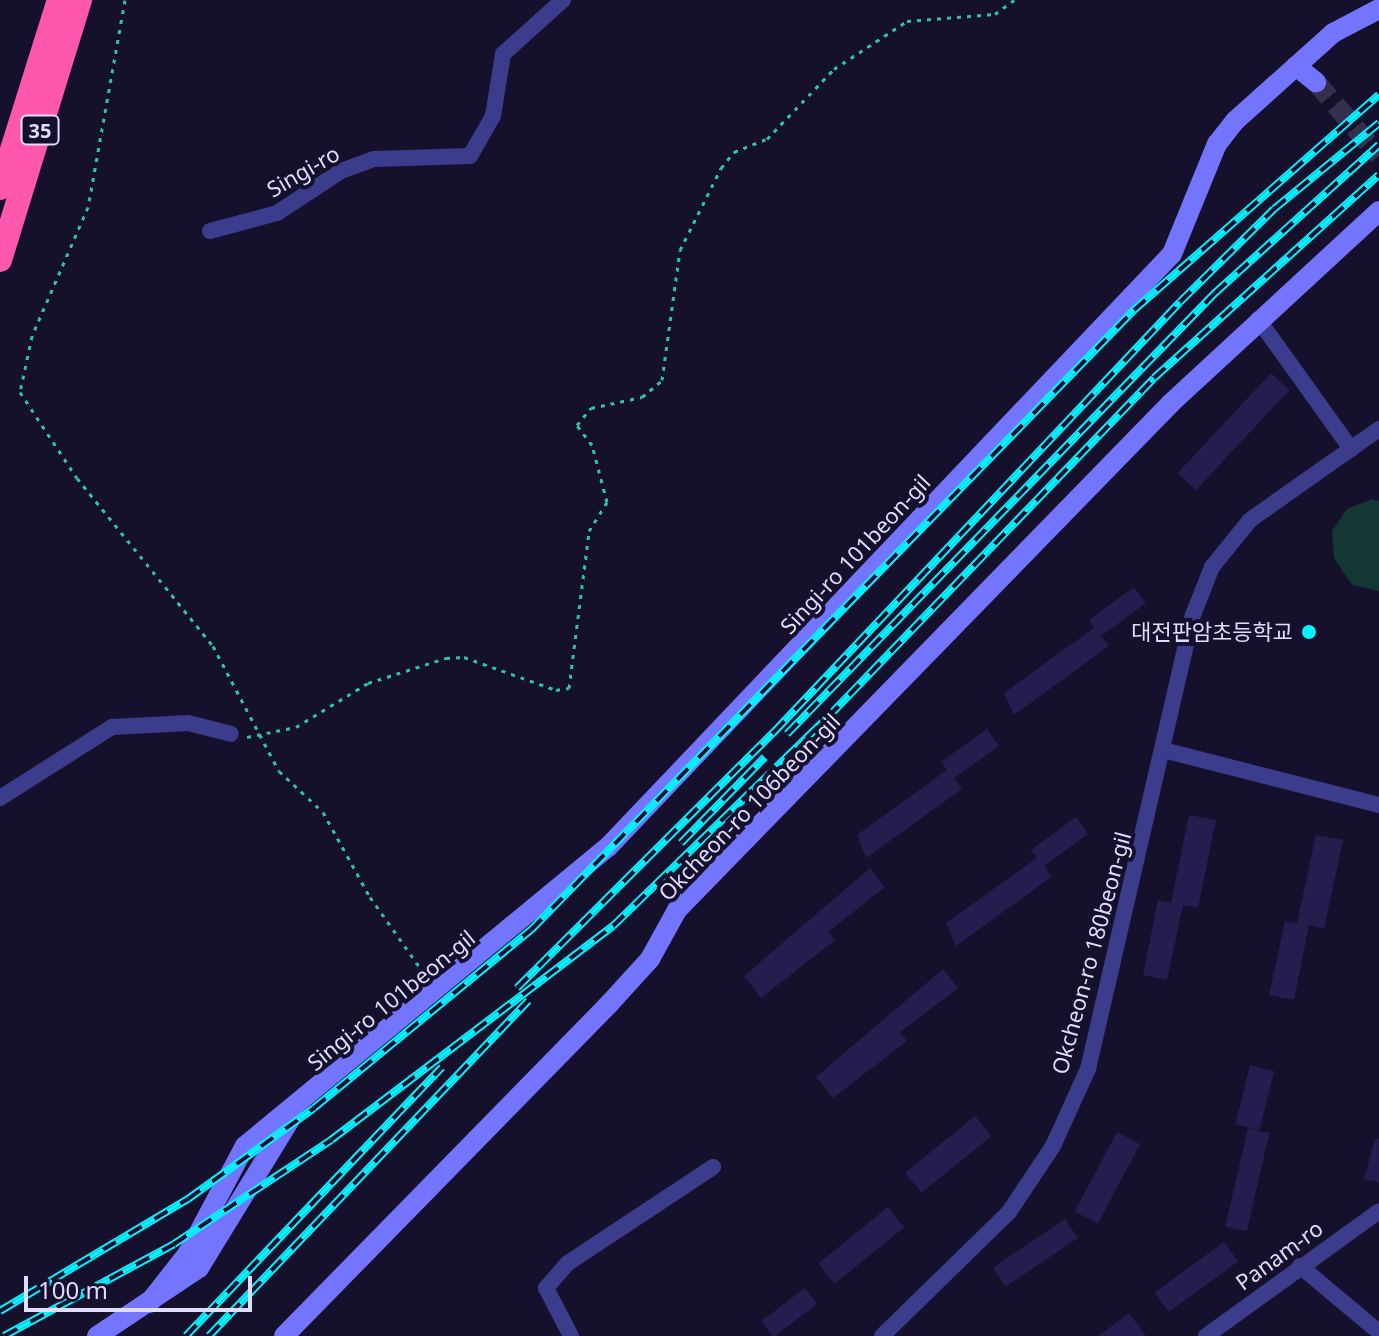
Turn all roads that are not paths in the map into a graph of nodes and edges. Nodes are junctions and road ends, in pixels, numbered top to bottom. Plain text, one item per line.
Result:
1 (59, 0) edge
2 (80, 0) edge
3 (563, 0) edge
4 (1379, 9) edge
5 (1296, 66) junction
6 (1316, 82) tunnel mouth
7 (0, 188) edge
8 (1379, 211) edge
9 (210, 231) dead end
10 (0, 260) edge
11 (1258, 319) junction
12 (1379, 429) edge
13 (1351, 449) junction
14 (231, 734) road end
15 (1167, 751) junction
16 (0, 798) edge
17 (1379, 805) edge
18 (713, 1167) dead end
19 (1379, 1211) edge
20 (1300, 1266) junction
21 (1379, 1332) edge
22 (102, 1335) edge
23 (284, 1336) edge
24 (571, 1336) edge
25 (882, 1336) edge
26 (1206, 1336) edge

1 - 7 highway, 35
2 - 10 highway, 35
3 - 9 street, Singi-ro
4 - 5 street, Singi-ro 101beon-gil
5 - 6 street
5 - 22 street, Singi-ro 101beon-gil
8 - 11 street, Okcheon-ro 106beon-gil
11 - 13 street
11 - 23 street, Okcheon-ro 106beon-gil
12 - 13 street, Okcheon-ro 180beon-gil
13 - 15 street, Okcheon-ro 180beon-gil
14 - 16 street
15 - 17 street
15 - 25 street, Okcheon-ro 180beon-gil
18 - 24 street
19 - 20 street, Panam-ro
20 - 21 street
20 - 26 street, Panam-ro

